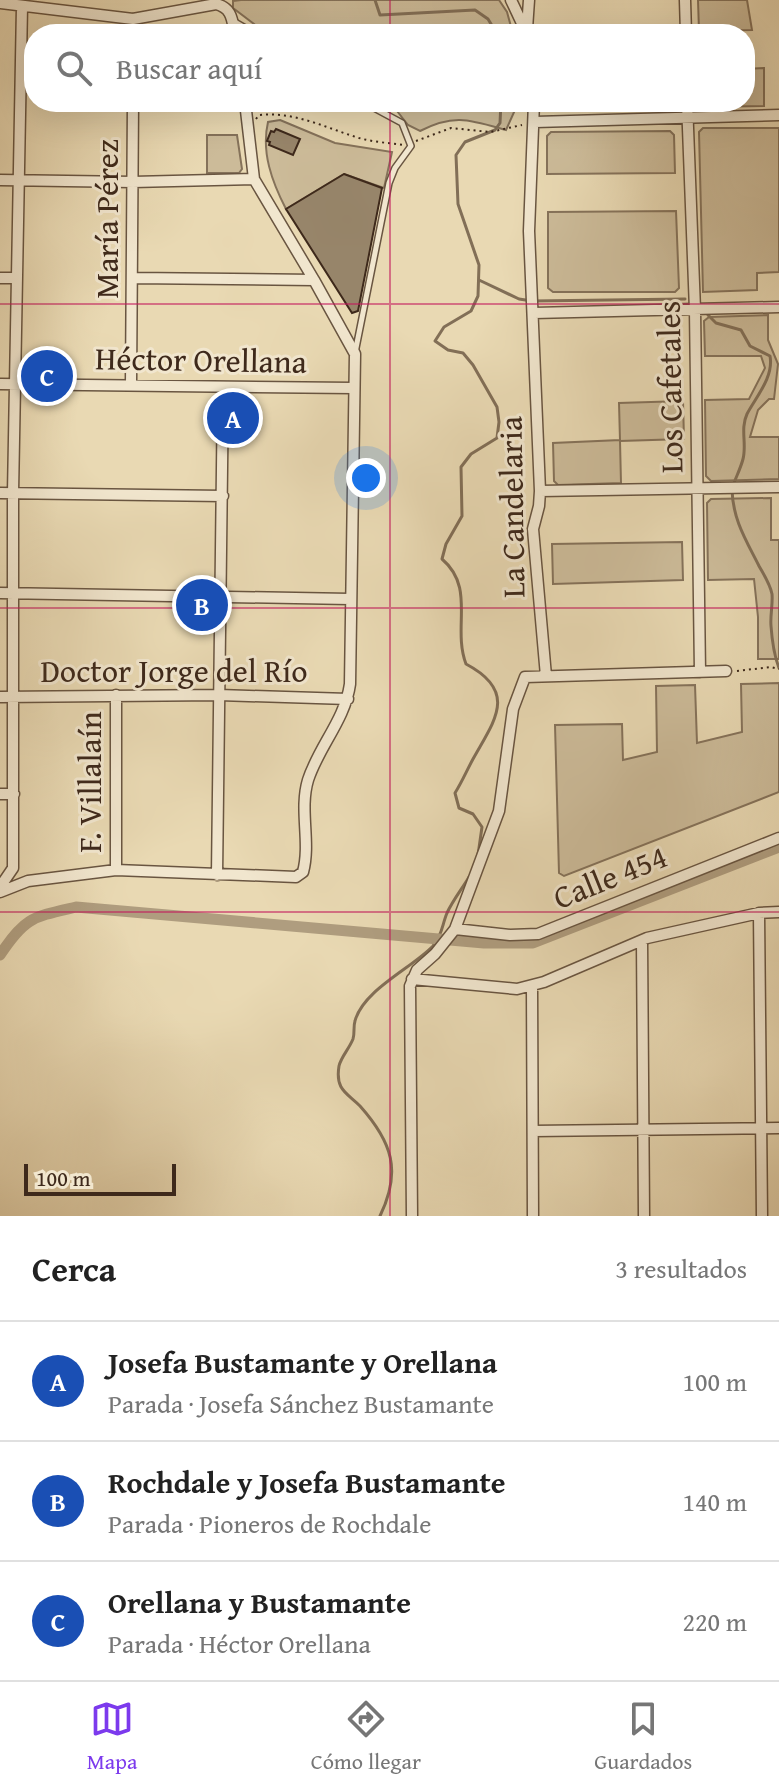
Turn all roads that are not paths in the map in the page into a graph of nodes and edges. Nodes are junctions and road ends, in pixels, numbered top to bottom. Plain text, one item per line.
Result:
1 (511, 0) edge
2 (529, 0) edge
3 (685, 0) edge
4 (0, 3) edge
5 (22, 6) junction
6 (133, 19) junction
7 (232, 21) junction
8 (133, 24) edge
9 (233, 24) edge
10 (238, 24) edge
11 (523, 24) edge
12 (528, 24) edge
13 (686, 24) edge
14 (133, 112) edge
15 (246, 112) edge
16 (382, 112) edge
17 (534, 112) edge
18 (688, 112) edge
19 (779, 115) edge
20 (688, 119) junction
21 (535, 122) junction
22 (254, 179) junction
23 (0, 180) edge
24 (18, 181) junction
25 (133, 182) junction
26 (0, 278) edge
27 (17, 278) junction
28 (133, 278) junction
29 (314, 280) junction
30 (779, 307) edge
31 (695, 310) junction
32 (534, 313) junction
33 (355, 354) junction
34 (0, 384) edge
35 (15, 384) junction
36 (131, 385) junction
37 (223, 387) junction
38 (353, 388) junction
39 (779, 487) edge
40 (698, 490) junction
41 (540, 491) junction
42 (0, 493) edge
43 (13, 493) junction
44 (223, 496) junction
45 (0, 593) edge
46 (13, 593) junction
47 (222, 597) junction
48 (350, 599) junction
49 (726, 671) road end
50 (700, 672) junction
51 (546, 676) junction
52 (116, 695) junction
53 (219, 695) junction
54 (0, 697) edge
55 (14, 697) junction
56 (348, 699) junction
57 (0, 794) edge
58 (14, 794) junction
59 (779, 838) edge
60 (13, 868) junction
61 (116, 870) junction
62 (217, 875) junction
63 (28, 881) junction
64 (0, 889) edge
65 (779, 912) edge
66 (759, 913) junction
67 (455, 929) junction
68 (642, 941) junction
69 (412, 979) junction
70 (532, 986) junction
71 (761, 1128) junction
72 (779, 1128) edge
73 (643, 1130) junction
74 (533, 1131) junction
75 (412, 1216) edge
76 (533, 1216) edge
77 (644, 1216) edge
78 (762, 1216) edge

1 - 11 street
2 - 12 street
3 - 13 street
4 - 5 street
5 - 6 street
5 - 24 street
6 - 7 street
6 - 8 street
7 - 9 street
7 - 10 lane
14 - 25 street, María Pérez
15 - 22 street
16 - 33 lane
17 - 21 street, La Candelaria
18 - 20 street, Los Cafetales
19 - 20 street
20 - 21 street
20 - 31 street, Los Cafetales
21 - 32 street, La Candelaria
22 - 25 street
22 - 29 street
23 - 24 street
24 - 25 street
24 - 27 street
25 - 28 street, María Pérez
26 - 27 street
27 - 35 street
28 - 29 street
28 - 36 street, María Pérez
29 - 33 street
30 - 31 street
31 - 32 street
31 - 40 street, Los Cafetales
32 - 41 street, La Candelaria
33 - 38 street
34 - 35 street, Héctor Orellana
35 - 36 street, Héctor Orellana
35 - 43 street
36 - 37 street, Héctor Orellana
37 - 38 street, Héctor Orellana
37 - 44 street
38 - 48 street
39 - 40 street
40 - 41 street
40 - 50 street, Los Cafetales
41 - 51 street, La Candelaria
42 - 43 street
43 - 44 street
43 - 46 street
44 - 47 street
45 - 46 street
46 - 47 street
46 - 55 street
47 - 48 street
47 - 53 street
48 - 56 street
49 - 50 street
50 - 51 street
51 - 67 street
52 - 53 street, Doctor Jorge del Río
52 - 55 street, Doctor Jorge del Río
52 - 61 street, F. Villalaín
53 - 56 street, Doctor Jorge del Río
53 - 62 street
54 - 55 street, Doctor Jorge del Río
55 - 58 street
56 - 62 street
57 - 58 street
58 - 60 street
59 - 67 street, Calle 454
60 - 63 street
60 - 64 street
61 - 62 street
61 - 63 street
63 - 64 street
65 - 66 street
66 - 68 street
66 - 71 street
67 - 69 street
68 - 70 street
68 - 73 street
69 - 70 street
69 - 75 street
70 - 74 street
71 - 72 street
71 - 73 street
71 - 78 street
73 - 74 street
73 - 77 street
74 - 76 street

